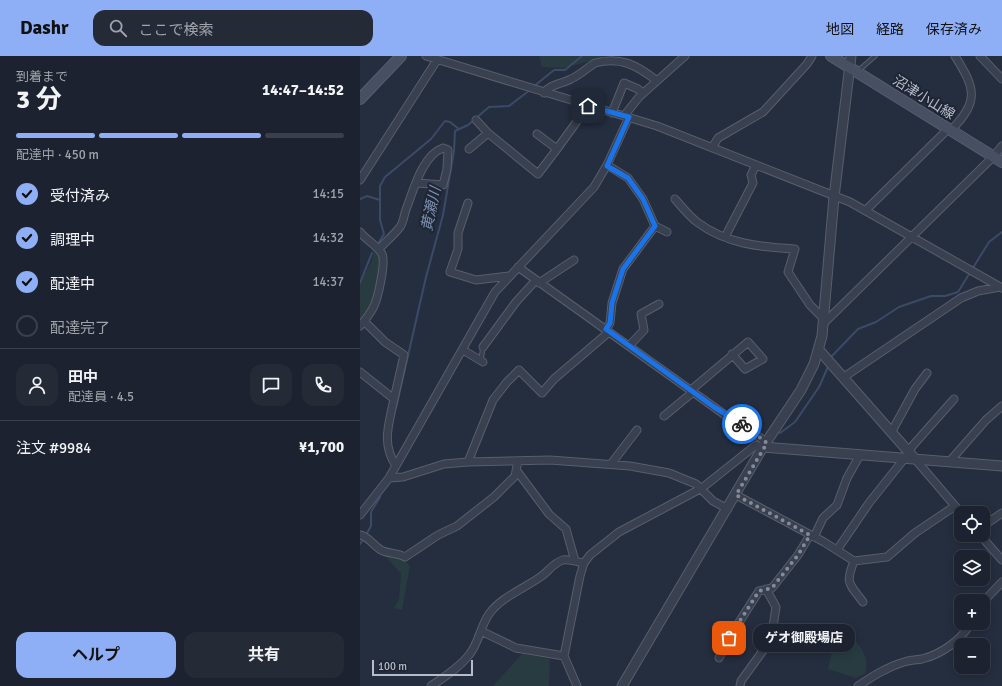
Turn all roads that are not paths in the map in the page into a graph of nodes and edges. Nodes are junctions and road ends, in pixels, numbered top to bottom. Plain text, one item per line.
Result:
1 (401, 56) edge
2 (426, 56) edge
3 (685, 56) edge
4 (812, 56) edge
5 (831, 56) edge
6 (851, 56) edge
7 (875, 56) edge
8 (955, 56) edge
9 (980, 56) edge
10 (437, 60) junction
11 (848, 66) junction
12 (858, 72) junction
13 (1002, 79) edge
14 (656, 80) junction
15 (544, 93) junction
16 (643, 93) junction
17 (360, 99) edge
18 (588, 106) junction
19 (612, 113) junction
20 (627, 117) junction
21 (476, 120) dead end
22 (950, 129) junction
23 (488, 133) junction
24 (537, 134) dead end
25 (1002, 146) edge
26 (712, 148) junction
27 (469, 149) dead end
28 (558, 149) junction
29 (998, 159) edge
30 (607, 166) junction
31 (756, 166) junction
32 (360, 180) edge
33 (416, 184) junction
34 (834, 197) junction
35 (675, 200) dead end
36 (468, 203) dead end
37 (866, 210) junction
38 (655, 226) junction
39 (360, 232) edge
40 (667, 232) dead end
41 (725, 237) junction
42 (912, 237) junction
43 (379, 249) junction
44 (574, 260) dead end
45 (518, 267) junction
46 (509, 276) junction
47 (537, 281) junction
48 (1001, 287) edge
49 (659, 304) dead end
50 (824, 321) junction
51 (362, 323) edge
52 (607, 331) junction
53 (629, 346) junction
54 (484, 347) joint
55 (463, 350) junction
56 (819, 350) junction
57 (732, 354) dead end
58 (482, 361) joint
59 (360, 372) edge
60 (927, 373) dead end
61 (844, 377) junction
62 (692, 392) junction
63 (954, 398) dead end
64 (394, 399) junction
65 (1002, 406) edge
66 (664, 416) dead end
67 (637, 430) dead end
68 (892, 431) junction
69 (765, 445) junction
70 (860, 455) junction
71 (906, 455) junction
72 (915, 459) junction
73 (518, 461) junction
74 (468, 462) junction
75 (950, 462) junction
76 (611, 464) junction
77 (396, 466) junction
78 (1002, 466) edge
79 (517, 471) junction
80 (389, 478) junction
81 (702, 488) junction
82 (736, 495) junction
83 (955, 506) edge
84 (954, 507) edge
85 (728, 509) junction
86 (1002, 513) edge
87 (360, 515) edge
88 (990, 521) edge
89 (360, 535) edge
90 (812, 536) junction
91 (986, 542) edge
92 (837, 550) junction
93 (1002, 560) edge
94 (575, 561) junction
95 (854, 562) junction
96 (584, 563) junction
97 (1002, 582) edge
98 (766, 589) junction
99 (990, 595) edge
100 (863, 602) dead end
101 (966, 630) edge
102 (481, 631) junction
103 (564, 656) junction
104 (719, 658) dead end
105 (431, 686) edge
106 (577, 686) edge
107 (622, 686) edge
108 (740, 686) edge
109 (858, 686) edge

1 - 17 main road
2 - 10 street
3 - 14 street
4 - 26 street
5 - 11 main road, 沼津小山線
6 - 11 street
7 - 12 lane
8 - 22 street
9 - 13 street
10 - 15 street
10 - 32 street
11 - 12 main road, 沼津小山線
11 - 34 street
12 - 22 main road, 沼津小山線
14 - 15 street
14 - 16 street
15 - 18 street
16 - 19 street
16 - 20 street
18 - 19 street
18 - 28 street
19 - 20 street
20 - 26 street
20 - 30 street
21 - 23 street
22 - 29 main road, 沼津小山線
22 - 37 street
23 - 27 street
23 - 28 street
24 - 28 street
25 - 29 street
26 - 31 street
29 - 42 street
30 - 38 street
30 - 45 street
31 - 34 street
31 - 41 street
33 - 33 street
33 - 43 street
34 - 37 street
34 - 50 street
35 - 41 street
36 - 46 street
37 - 42 street
38 - 40 street
38 - 52 street
39 - 43 street
41 - 50 street
42 - 48 street
42 - 50 street
43 - 51 street
44 - 47 street
45 - 46 street
45 - 47 street
46 - 55 street
47 - 52 street
47 - 54 street
48 - 61 street
49 - 53 street
50 - 56 street
51 - 64 street
52 - 53 street
52 - 74 street
53 - 62 street
54 - 58 lane
55 - 58 street
55 - 77 street
56 - 61 street
56 - 69 street
57 - 62 street
59 - 64 street
60 - 68 street
61 - 68 street
62 - 66 street
62 - 69 street
63 - 71 street
64 - 77 street
65 - 75 street
67 - 76 street
68 - 71 street
69 - 70 street
69 - 81 street
69 - 82 street
70 - 71 street
70 - 90 street
71 - 72 street
71 - 92 street
72 - 75 street
72 - 83 street
73 - 74 street
73 - 76 street
73 - 79 street
74 - 80 street
75 - 78 street
76 - 81 street
77 - 80 street
79 - 89 street
79 - 94 street
80 - 87 street
81 - 85 street
81 - 96 street
82 - 85 street
82 - 90 street
84 - 95 street
85 - 107 street
86 - 88 street
90 - 92 street
90 - 98 street
91 - 93 street
92 - 95 street
94 - 96 street
94 - 102 street
95 - 100 street
96 - 103 street
97 - 99 street
98 - 104 street
98 - 108 street
101 - 109 street
102 - 103 street
102 - 105 street
103 - 106 street

